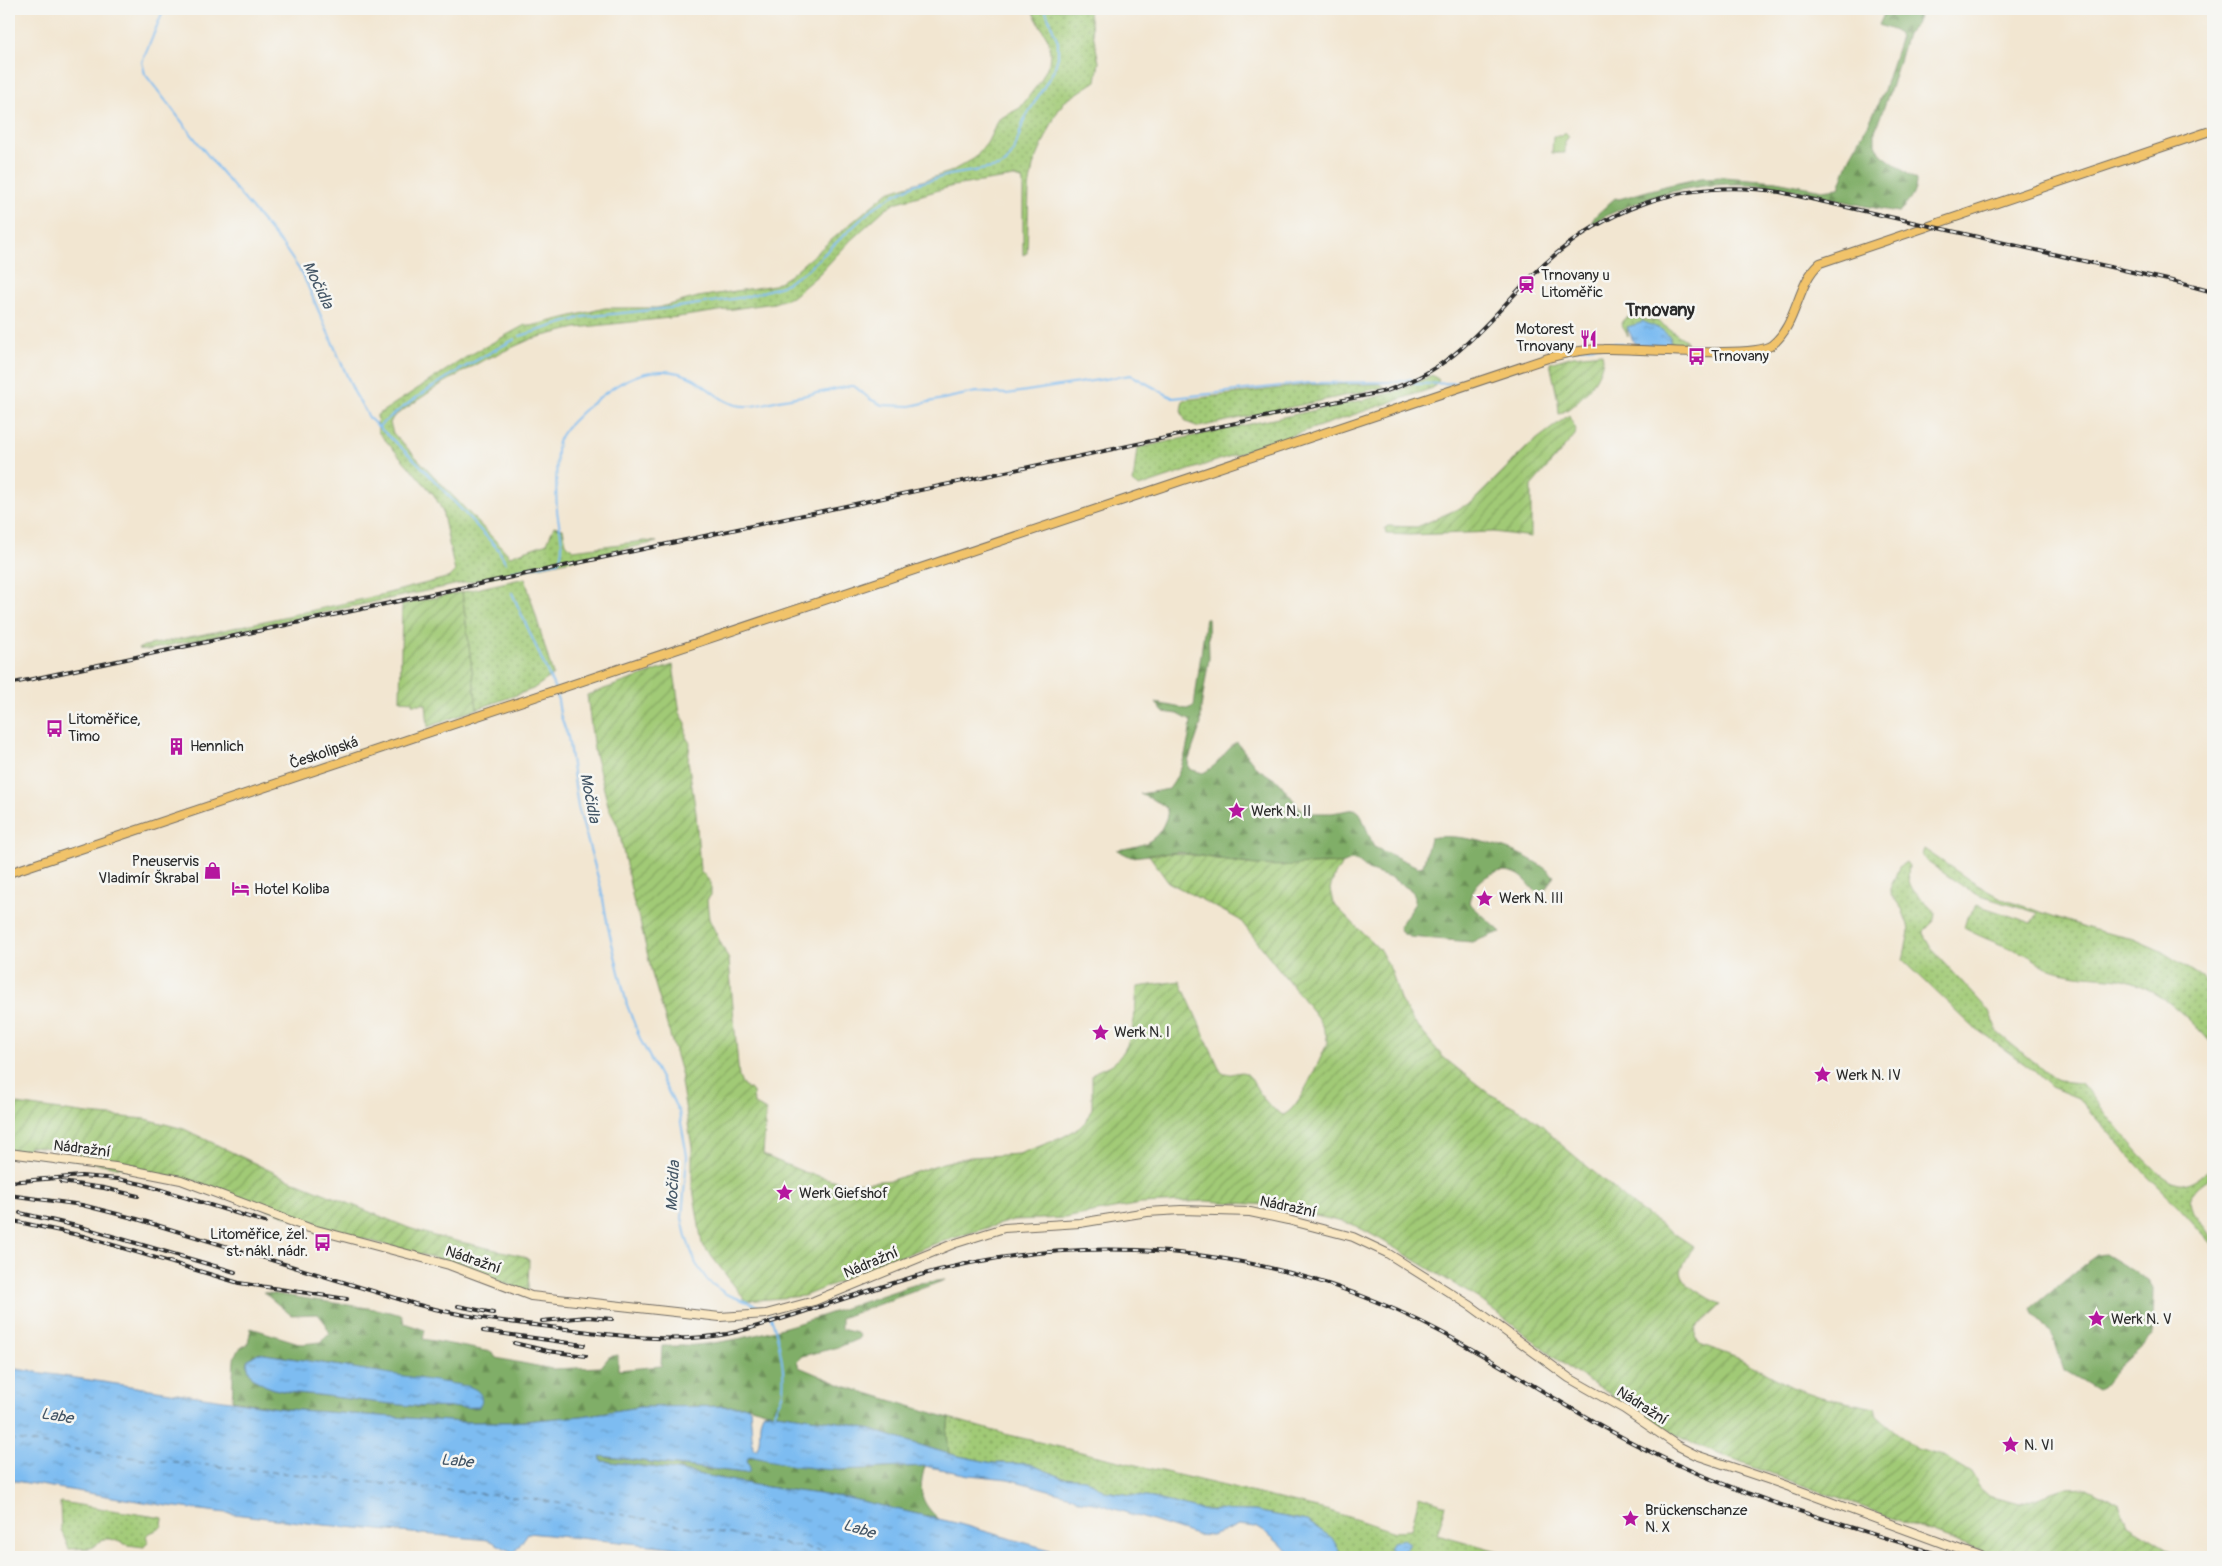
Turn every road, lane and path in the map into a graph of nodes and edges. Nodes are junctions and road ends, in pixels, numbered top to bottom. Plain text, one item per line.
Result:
1 (2213, 130) edge
2 (9, 873) edge
3 (9, 1153) edge
4 (1980, 1557) edge

1 - 2 main road, Českolipská
3 - 4 main road, Nádražní

